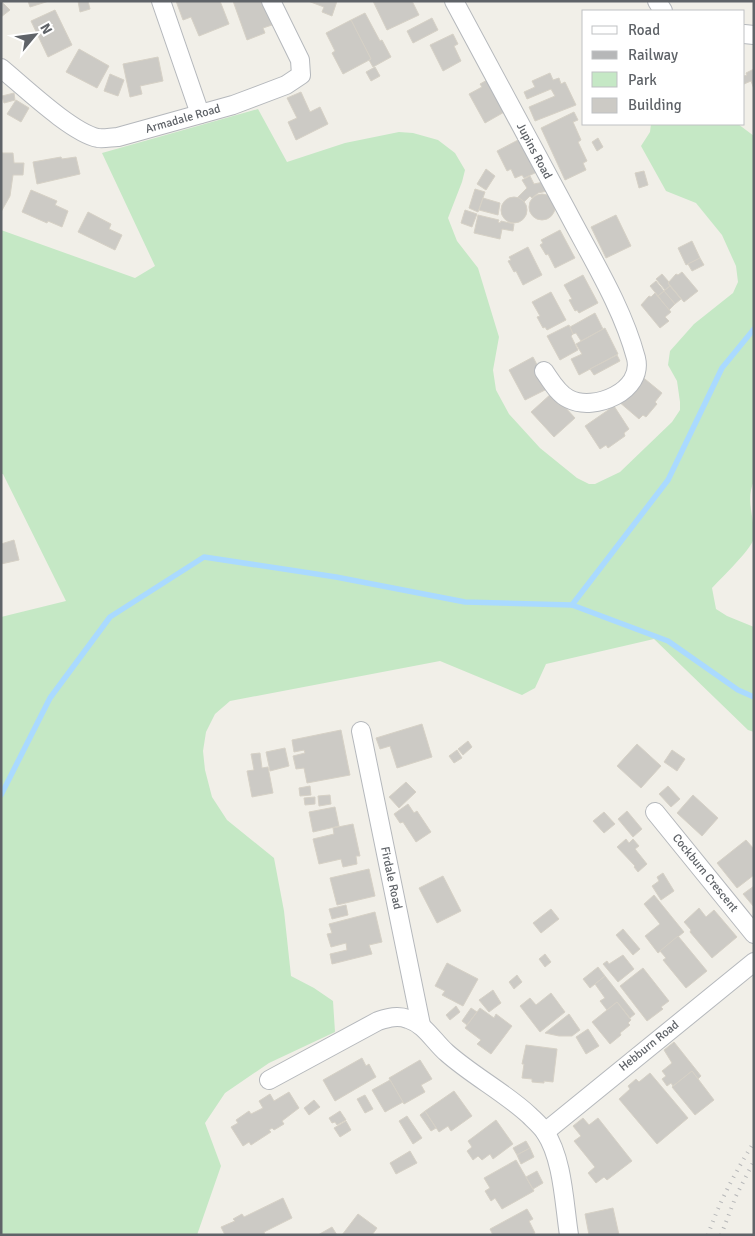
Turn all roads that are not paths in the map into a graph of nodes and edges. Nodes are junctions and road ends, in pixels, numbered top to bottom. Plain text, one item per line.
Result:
1 (161, 1) edge
2 (271, 1) edge
3 (454, 1) edge
4 (1, 68) edge
5 (200, 114) junction
6 (544, 371) dead end
7 (361, 732) dead end
8 (655, 812) dead end
9 (754, 934) edge
10 (754, 962) edge
11 (421, 1026) junction
12 (269, 1080) dead end
13 (545, 1132) junction
14 (569, 1235) edge

1 - 5 street
2 - 5 street, Armadale Road
3 - 6 street, Jupins Road
4 - 5 street, Armadale Road
7 - 11 street, Firdale Road
8 - 9 street, Cockburn Crescent
10 - 13 street, Hebburn Road
11 - 12 street, Firdale Road
11 - 13 street, Firdale Road
13 - 14 street

